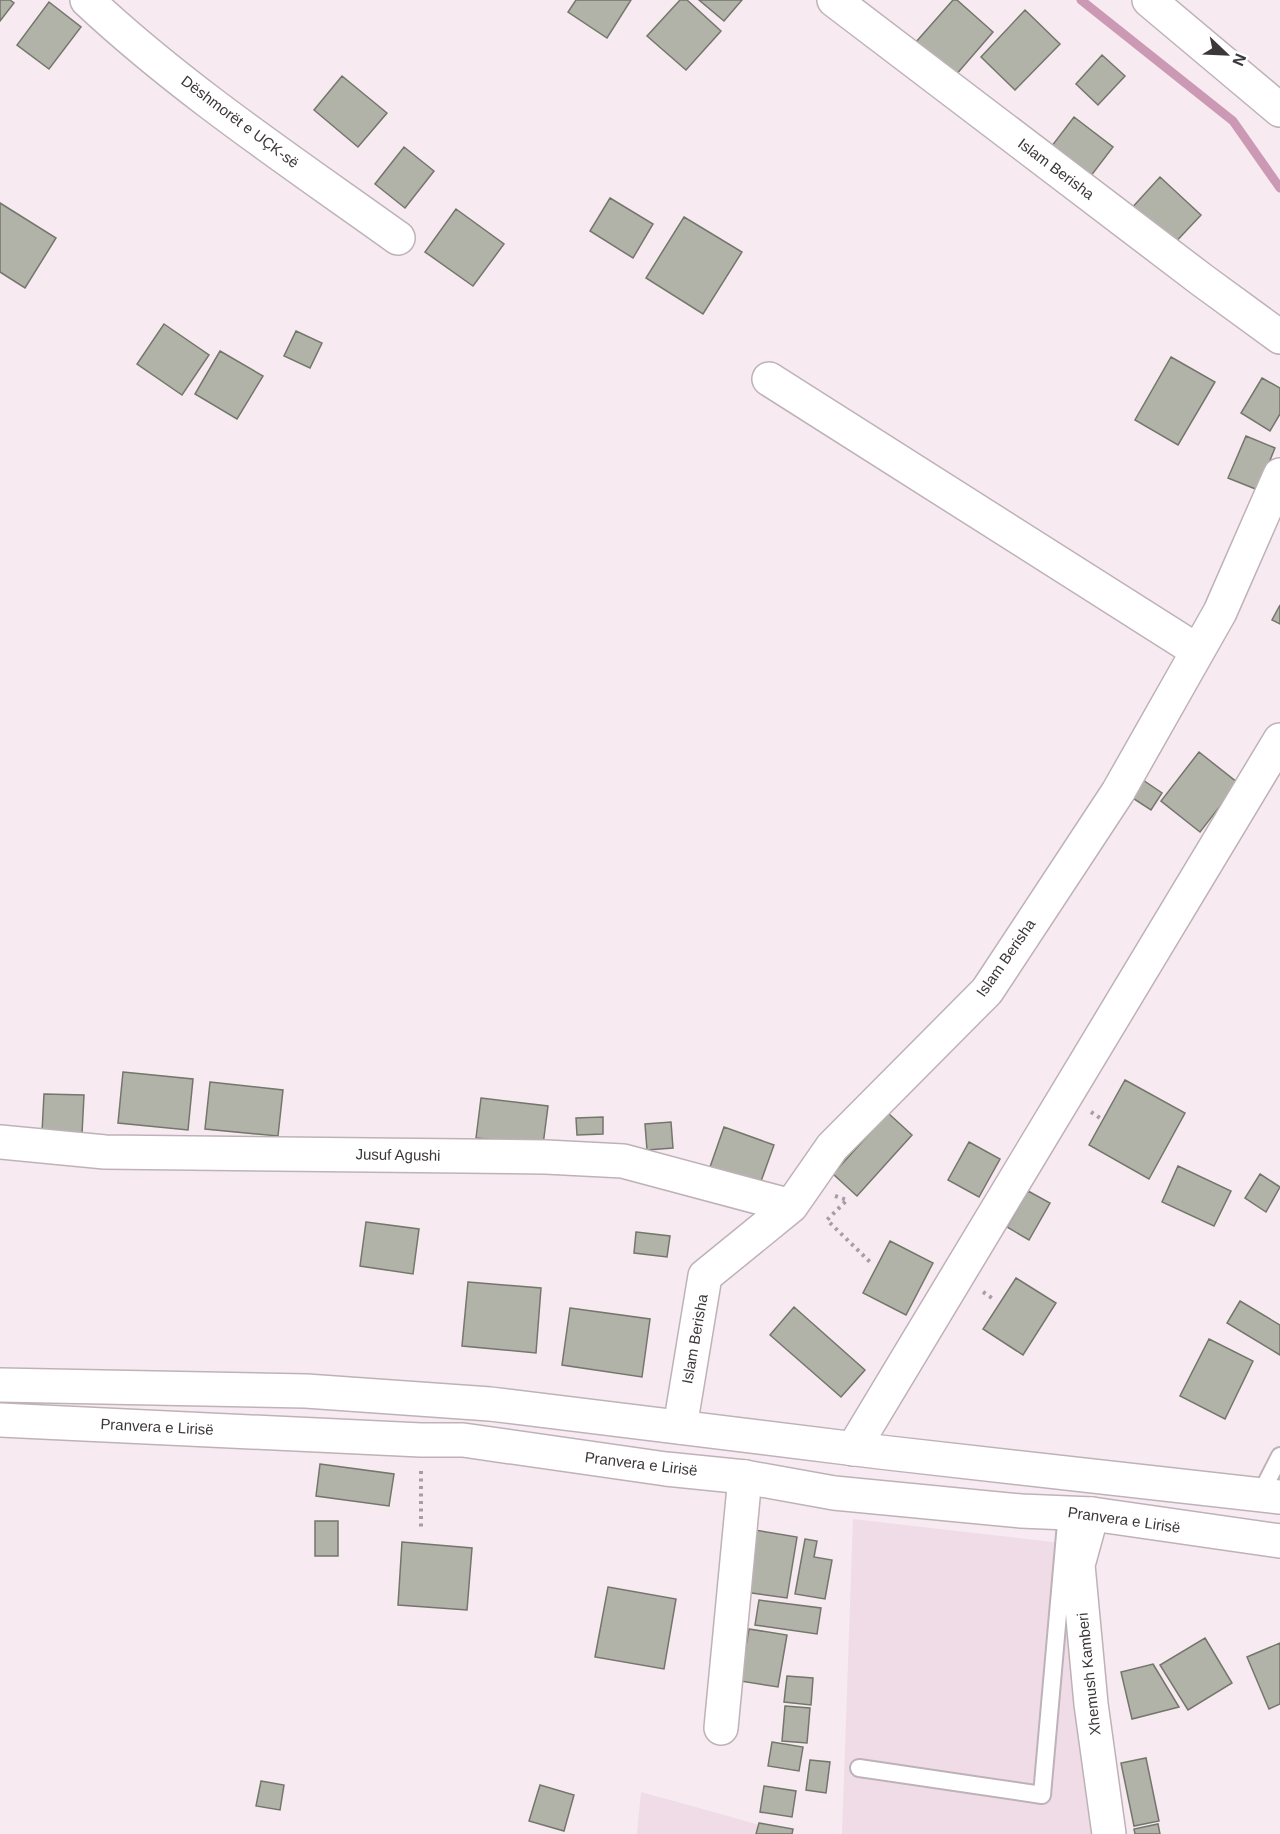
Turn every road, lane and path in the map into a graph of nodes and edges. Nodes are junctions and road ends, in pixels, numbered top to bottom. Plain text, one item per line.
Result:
1 (87, 0) edge
2 (834, 0) edge
3 (1149, 0) edge
4 (1280, 110) edge
5 (398, 238) dead end
6 (1280, 337) edge
7 (769, 380) dead end
8 (1280, 475) edge
9 (1196, 650) junction
10 (1280, 740) edge
11 (0, 1142) edge
12 (798, 1196) junction
13 (870, 1262) dead end
14 (0, 1385) edge
15 (0, 1420) edge
16 (680, 1427) junction
17 (421, 1440) junction
18 (853, 1449) junction
19 (1280, 1456) edge
20 (745, 1477) junction
21 (1270, 1496) edge
22 (1079, 1513) junction
23 (421, 1527) dead end
24 (1280, 1541) edge
25 (721, 1728) dead end
26 (859, 1768) dead end
27 (1109, 1834) edge

1 - 5 street, Dëshmorët e UÇK-së
2 - 6 street, Islam Berisha
3 - 4 street
7 - 9 street
8 - 9 street, Islam Berisha
9 - 12 street, Islam Berisha
10 - 18 street
11 - 12 street, Jusuf Agushi
12 - 13 path
12 - 16 street, Islam Berisha
14 - 16 street
15 - 17 street, Pranvera e Lirisë
16 - 18 street
17 - 20 street, Pranvera e Lirisë
17 - 23 path
18 - 21 street
19 - 21 lane
20 - 22 street, Pranvera e Lirisë
20 - 25 street
22 - 24 street, Pranvera e Lirisë
22 - 26 lane
22 - 27 street, Xhemush Kamberi

